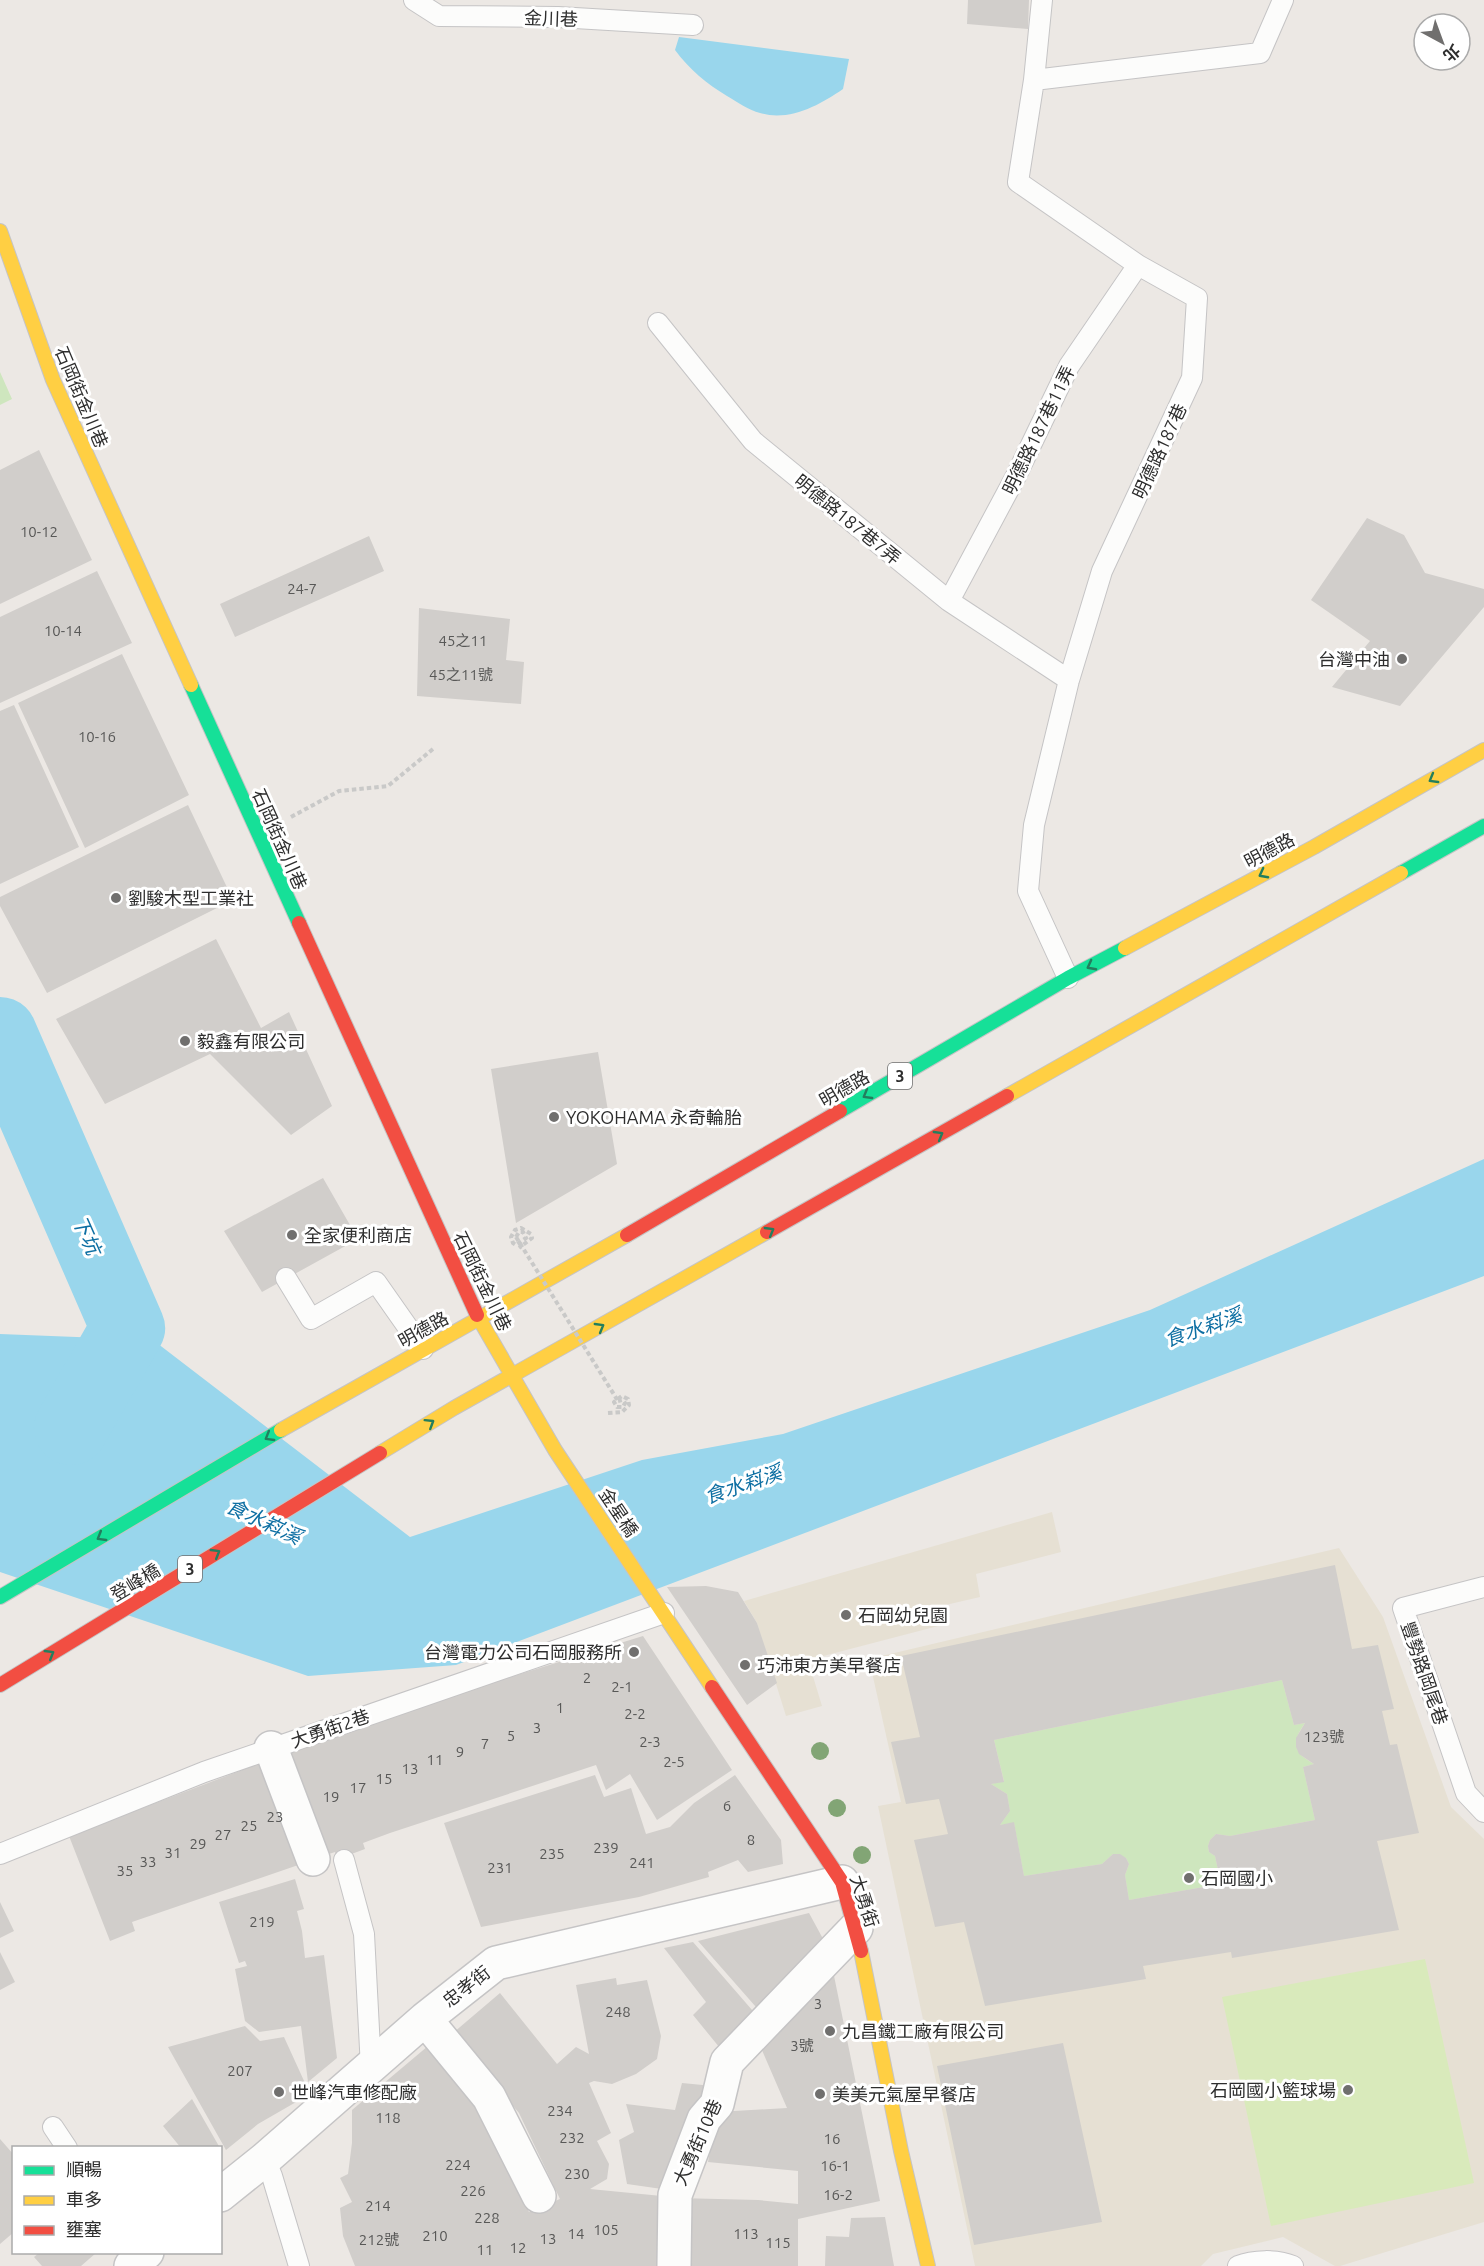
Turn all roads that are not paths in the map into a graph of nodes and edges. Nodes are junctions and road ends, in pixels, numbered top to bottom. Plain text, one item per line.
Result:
1 (414, 0) edge
2 (1042, 0) edge
3 (1283, 0) edge
4 (693, 25) dead end
5 (1034, 80) junction
6 (0, 231) edge
7 (1138, 265) junction
8 (658, 323) dead end
9 (949, 601) junction
10 (1069, 680) junction
11 (1484, 750) edge
12 (1484, 826) edge
13 (1068, 978) junction
14 (286, 1278) dead end
15 (479, 1318) junction
16 (423, 1349) junction
17 (512, 1377) junction
18 (555, 1450) joint
19 (1484, 1587) edge
20 (652, 1595) joint
21 (0, 1597) edge
22 (664, 1613) junction
23 (0, 1685) edge
24 (271, 1748) junction
25 (1484, 1812) edge
26 (0, 1854) edge
27 (328, 1859) joint
28 (843, 1882) junction
29 (856, 1928) junction
30 (425, 2019) junction
31 (371, 2068) junction
32 (53, 2127) dead end
33 (67, 2146) edge
34 (265, 2159) junction
35 (222, 2193) edge
36 (538, 2196) dead end
37 (299, 2266) edge
38 (674, 2266) edge
39 (928, 2266) edge
40 (1238, 2266) edge
41 (1293, 2266) edge

1 - 4 lane, 金川巷
2 - 5 lane, 明德路187巷
3 - 5 lane
5 - 7 lane, 明德路187巷
6 - 15 main road, 石岡街金川巷
7 - 9 lane, 明德路187巷11弄
7 - 10 lane, 明德路187巷
8 - 9 lane, 明德路187巷7弄
9 - 10 lane, 明德路187巷7弄
10 - 13 lane, 明德路187巷
11 -> 13 main road, 明德路 / 3
17 -> 12 main road, 3
13 -> 15 main road, 明德路 / 3
14 - 16 lane
15 - 16 main road, 明德路 / 3
15 - 17 main road, 石岡街金川巷
16 -> 21 main road, 明德路 / 3
17 - 18 main road, 石岡街金川巷
23 -> 17 main road, 登峰橋 / 3
18 - 20 main road, 金星橋
19 - 25 lane, 豐勢路岡尾巷
20 - 22 main road, 大勇街
22 - 24 lane, 大勇街2巷
22 - 28 main road, 大勇街
24 - 26 lane, 大勇街2巷
24 - 27 street
27 - 31 lane
28 - 29 main road, 大勇街
28 - 30 street, 忠孝街
29 - 38 street, 大勇街10巷
29 - 39 main road, 大勇街
30 - 31 street, 忠孝街
30 - 36 street
31 - 34 street, 忠孝街
32 - 33 lane
34 - 35 street, 忠孝街
34 - 37 lane
40 - 41 lane

